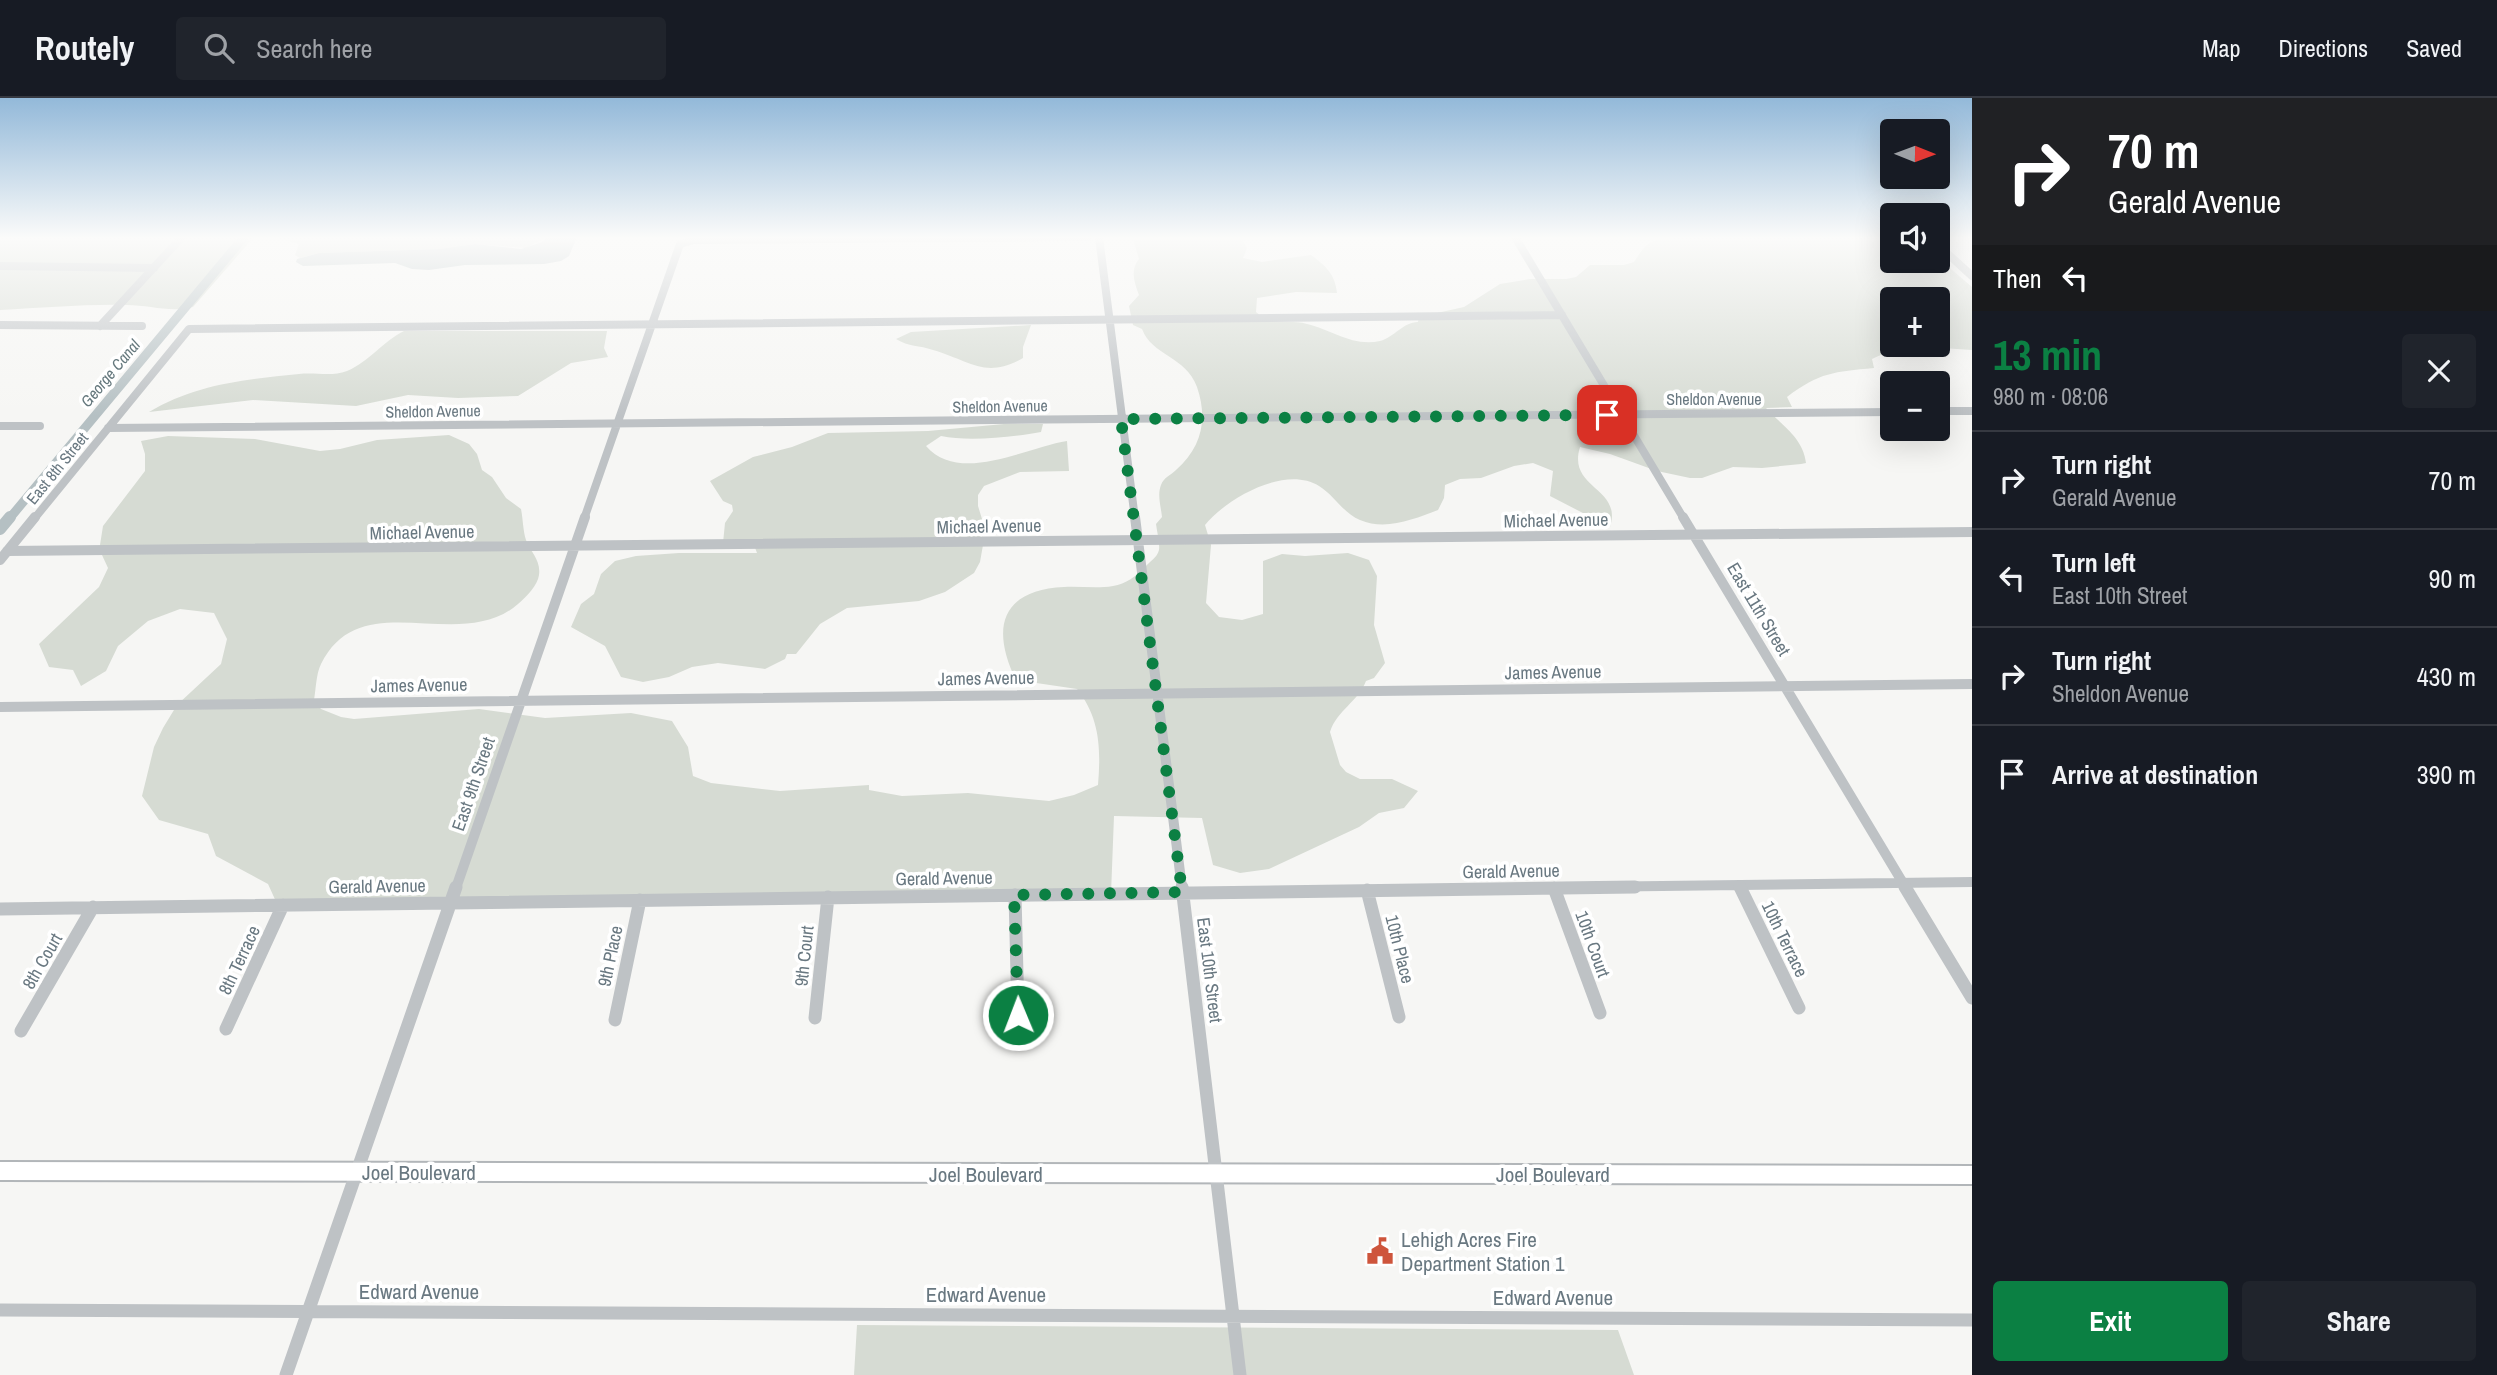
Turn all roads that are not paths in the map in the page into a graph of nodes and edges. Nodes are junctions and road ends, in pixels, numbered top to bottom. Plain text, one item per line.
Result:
1 (127, 297) edge
2 (661, 297) edge
3 (1106, 297) edge
4 (1551, 297) edge
5 (1562, 315) junction
6 (1109, 319) junction
7 (652, 323) junction
8 (0, 325) edge
9 (100, 326) junction
10 (142, 326) dead end
11 (1950, 411) edge
12 (1972, 411) edge
13 (1880, 412) edge
14 (1621, 414) junction
15 (1121, 419) junction
16 (617, 423) junction
17 (0, 426) edge
18 (40, 426) dead end
19 (108, 428) junction
20 (1972, 532) edge
21 (1694, 535) junction
22 (1138, 541) junction
23 (574, 546) junction
24 (7, 551) junction
25 (0, 560) edge
26 (1972, 684) edge
27 (1785, 687) junction
28 (1157, 694) junction
29 (520, 701) junction
30 (0, 707) edge
31 (1972, 882) edge
32 (1903, 884) junction
33 (1739, 885) junction
34 (1554, 888) junction
35 (1367, 890) junction
36 (1182, 892) junction
37 (1014, 895) junction
38 (828, 897) junction
39 (640, 900) junction
40 (451, 903) junction
41 (283, 905) junction
42 (93, 907) junction
43 (0, 909) edge
44 (1972, 998) edge
45 (1799, 1008) dead end
46 (1600, 1013) dead end
47 (1018, 1015) dead end
48 (1399, 1017) dead end
49 (815, 1018) dead end
50 (615, 1020) dead end
51 (226, 1029) dead end
52 (21, 1031) dead end
53 (0, 1171) edge
54 (359, 1172) junction
55 (1218, 1174) junction
56 (1972, 1175) edge
57 (0, 1310) edge
58 (310, 1312) junction
59 (1233, 1317) junction
60 (1972, 1320) edge
61 (286, 1375) edge
62 (1240, 1375) edge

1 - 9 street
2 - 7 street, East 9th Street
3 - 6 street, East 10th Street
4 - 5 street, East 11th Street
5 - 6 street
5 - 14 street, East 11th Street
6 - 7 street
6 - 15 street, East 10th Street
7 - 16 street, East 9th Street
7 - 19 street, East 8th Street
8 - 9 street
9 - 10 street
11 - 12 street
13 - 14 street, Sheldon Avenue
14 - 15 street, Sheldon Avenue
14 - 21 street, East 11th Street
15 - 16 street, Sheldon Avenue
15 - 22 street, East 10th Street
16 - 19 street, Sheldon Avenue
16 - 23 street, East 9th Street
17 - 18 street
19 - 24 street, East 8th Street
20 - 21 street, Michael Avenue
21 - 22 street, Michael Avenue
21 - 27 street, East 11th Street
22 - 23 street, Michael Avenue
22 - 28 street, East 10th Street
23 - 24 street, Michael Avenue
23 - 29 street, East 9th Street
24 - 25 street, East 8th Street
26 - 27 street, James Avenue
27 - 28 street, James Avenue
27 - 32 street, East 11th Street
28 - 29 street, James Avenue
28 - 36 street, East 10th Street
29 - 30 street, James Avenue
29 - 40 street, East 9th Street
31 - 32 street, Gerald Avenue
32 - 33 street, Gerald Avenue
32 - 44 street, East 11th Street
33 - 34 street, Gerald Avenue
33 - 45 street, 10th Terrace
34 - 35 street, Gerald Avenue
34 - 46 street, 10th Court
35 - 36 street, Gerald Avenue
35 - 48 street, 10th Place
36 - 37 street, Gerald Avenue
36 - 55 street, East 10th Street
37 - 38 street, Gerald Avenue
37 - 47 street
38 - 39 street, Gerald Avenue
38 - 49 street, 9th Court
39 - 40 street, Gerald Avenue
39 - 50 street, 9th Place
40 - 41 street, Gerald Avenue
40 - 54 street, East 9th Street
41 - 42 street, Gerald Avenue
41 - 51 street, 8th Terrace
42 - 43 street, Gerald Avenue
42 - 52 street, 8th Court
53 - 54 main road, Joel Boulevard
54 - 55 main road, Joel Boulevard
54 - 58 street, East 9th Street
55 - 56 main road, Joel Boulevard
55 - 59 street, East 10th Street
57 - 58 street, Edward Avenue
58 - 59 street, Edward Avenue
58 - 61 street, East 9th Street
59 - 60 street, Edward Avenue
59 - 62 street, East 10th Street

